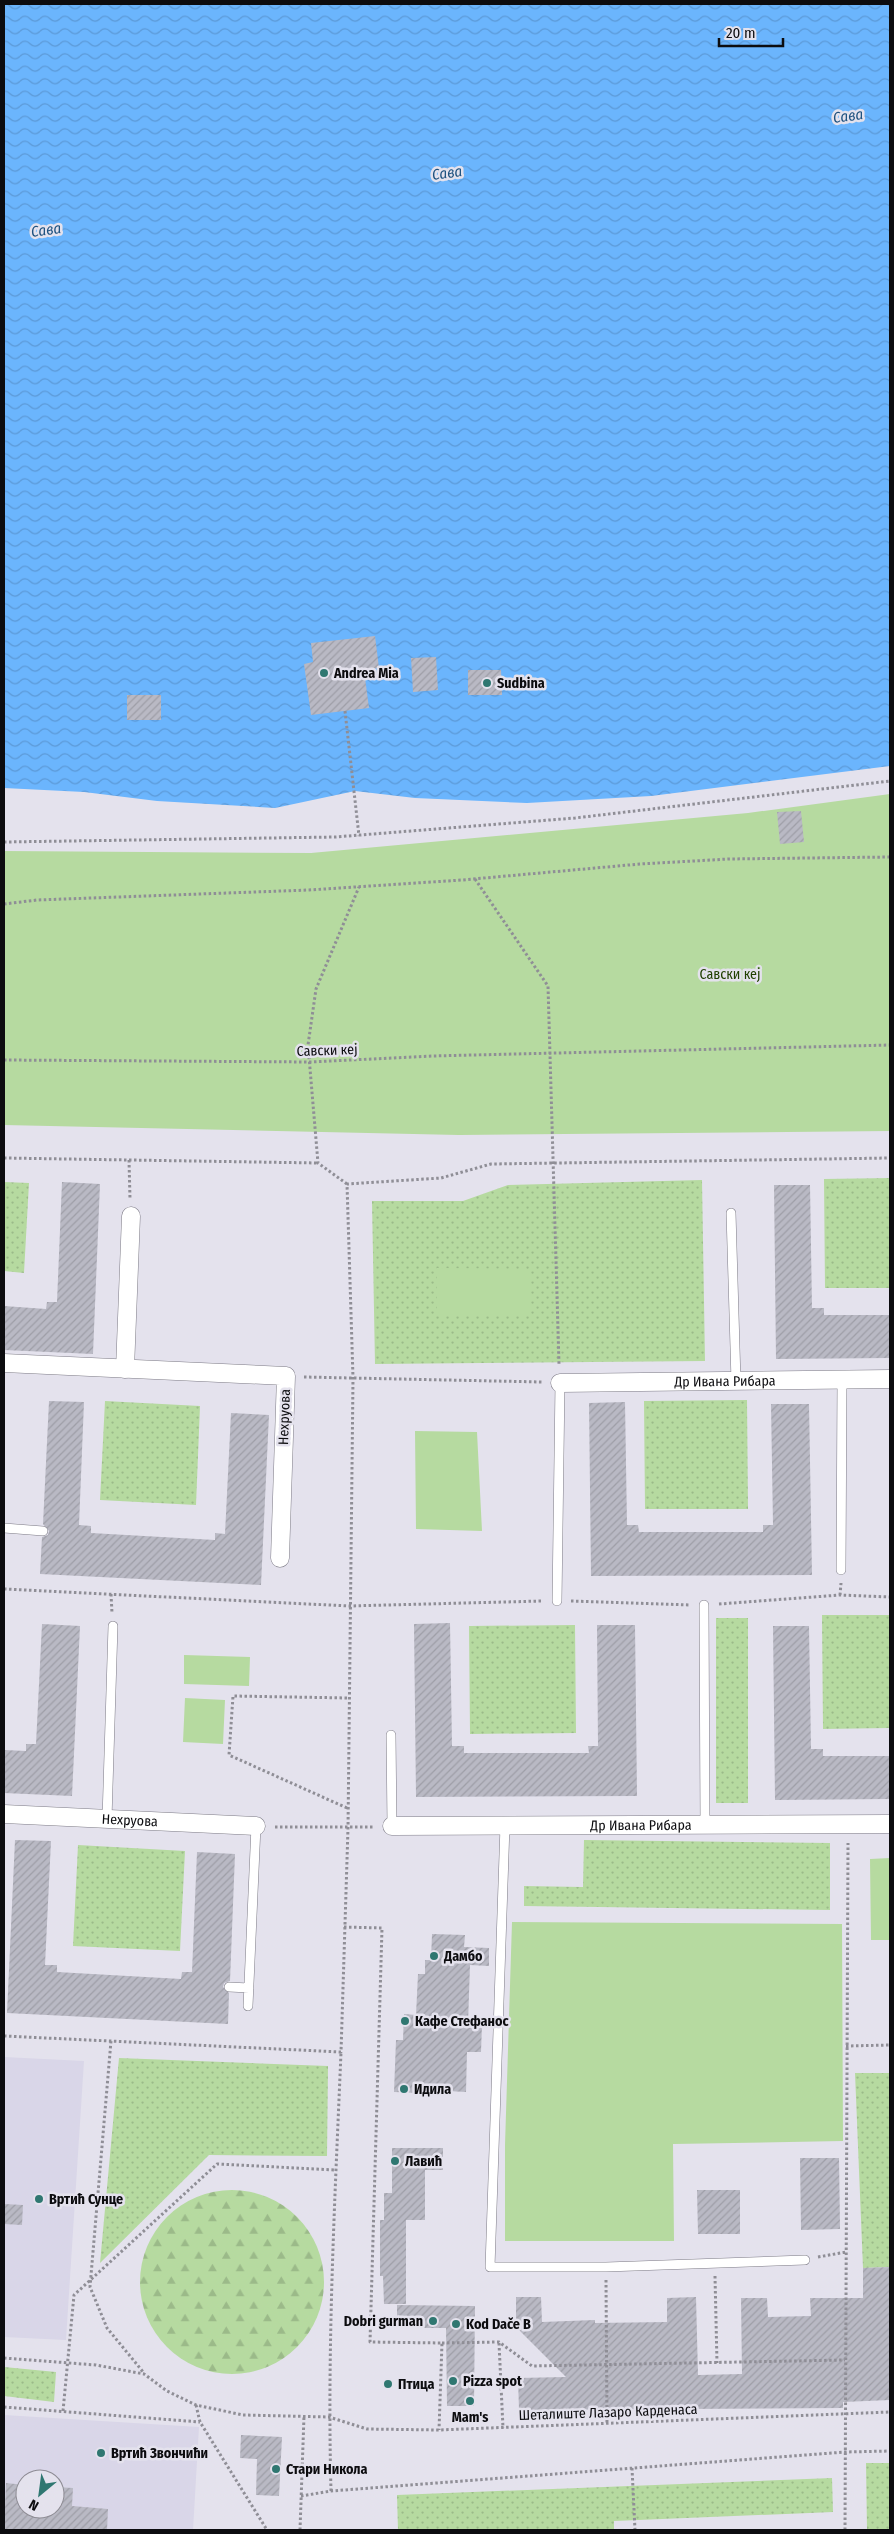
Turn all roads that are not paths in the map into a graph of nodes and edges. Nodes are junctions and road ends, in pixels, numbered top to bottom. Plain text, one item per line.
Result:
1 (731, 1213) dead end
2 (131, 1216) road end
3 (4, 1363) edge
4 (125, 1369) junction
5 (890, 1379) edge
6 (842, 1380) junction
7 (736, 1381) junction
8 (560, 1383) joint
9 (4, 1528) edge
10 (42, 1531) dead end
11 (280, 1558) dead end
12 (841, 1570) dead end
13 (557, 1601) road end
14 (704, 1605) road end
15 (113, 1626) dead end
16 (391, 1735) dead end
17 (4, 1814) edge
18 (107, 1819) junction
19 (890, 1824) edge
20 (505, 1825) junction
21 (705, 1825) junction
22 (256, 1826) joint
23 (392, 1826) joint
24 (229, 1987) dead end
25 (249, 1988) junction
26 (248, 2006) dead end
27 (805, 2260) road end

1 - 7 lane
2 - 4 street
3 - 4 street, Нехруова
4 - 11 street, Нехруова
5 - 6 street, Др Ивана Рибара
6 - 7 street, Др Ивана Рибара
6 - 12 lane
7 - 8 street, Др Ивана Рибара
8 - 13 lane
9 - 10 lane
14 - 21 lane
15 - 18 lane
16 - 23 lane
17 - 18 street, Нехруова
18 - 22 street, Нехруова
19 - 21 street, Др Ивана Рибара
20 - 21 street, Др Ивана Рибара
20 - 23 street, Др Ивана Рибара
20 - 27 lane
22 - 25 lane
24 - 25 lane
25 - 26 lane

